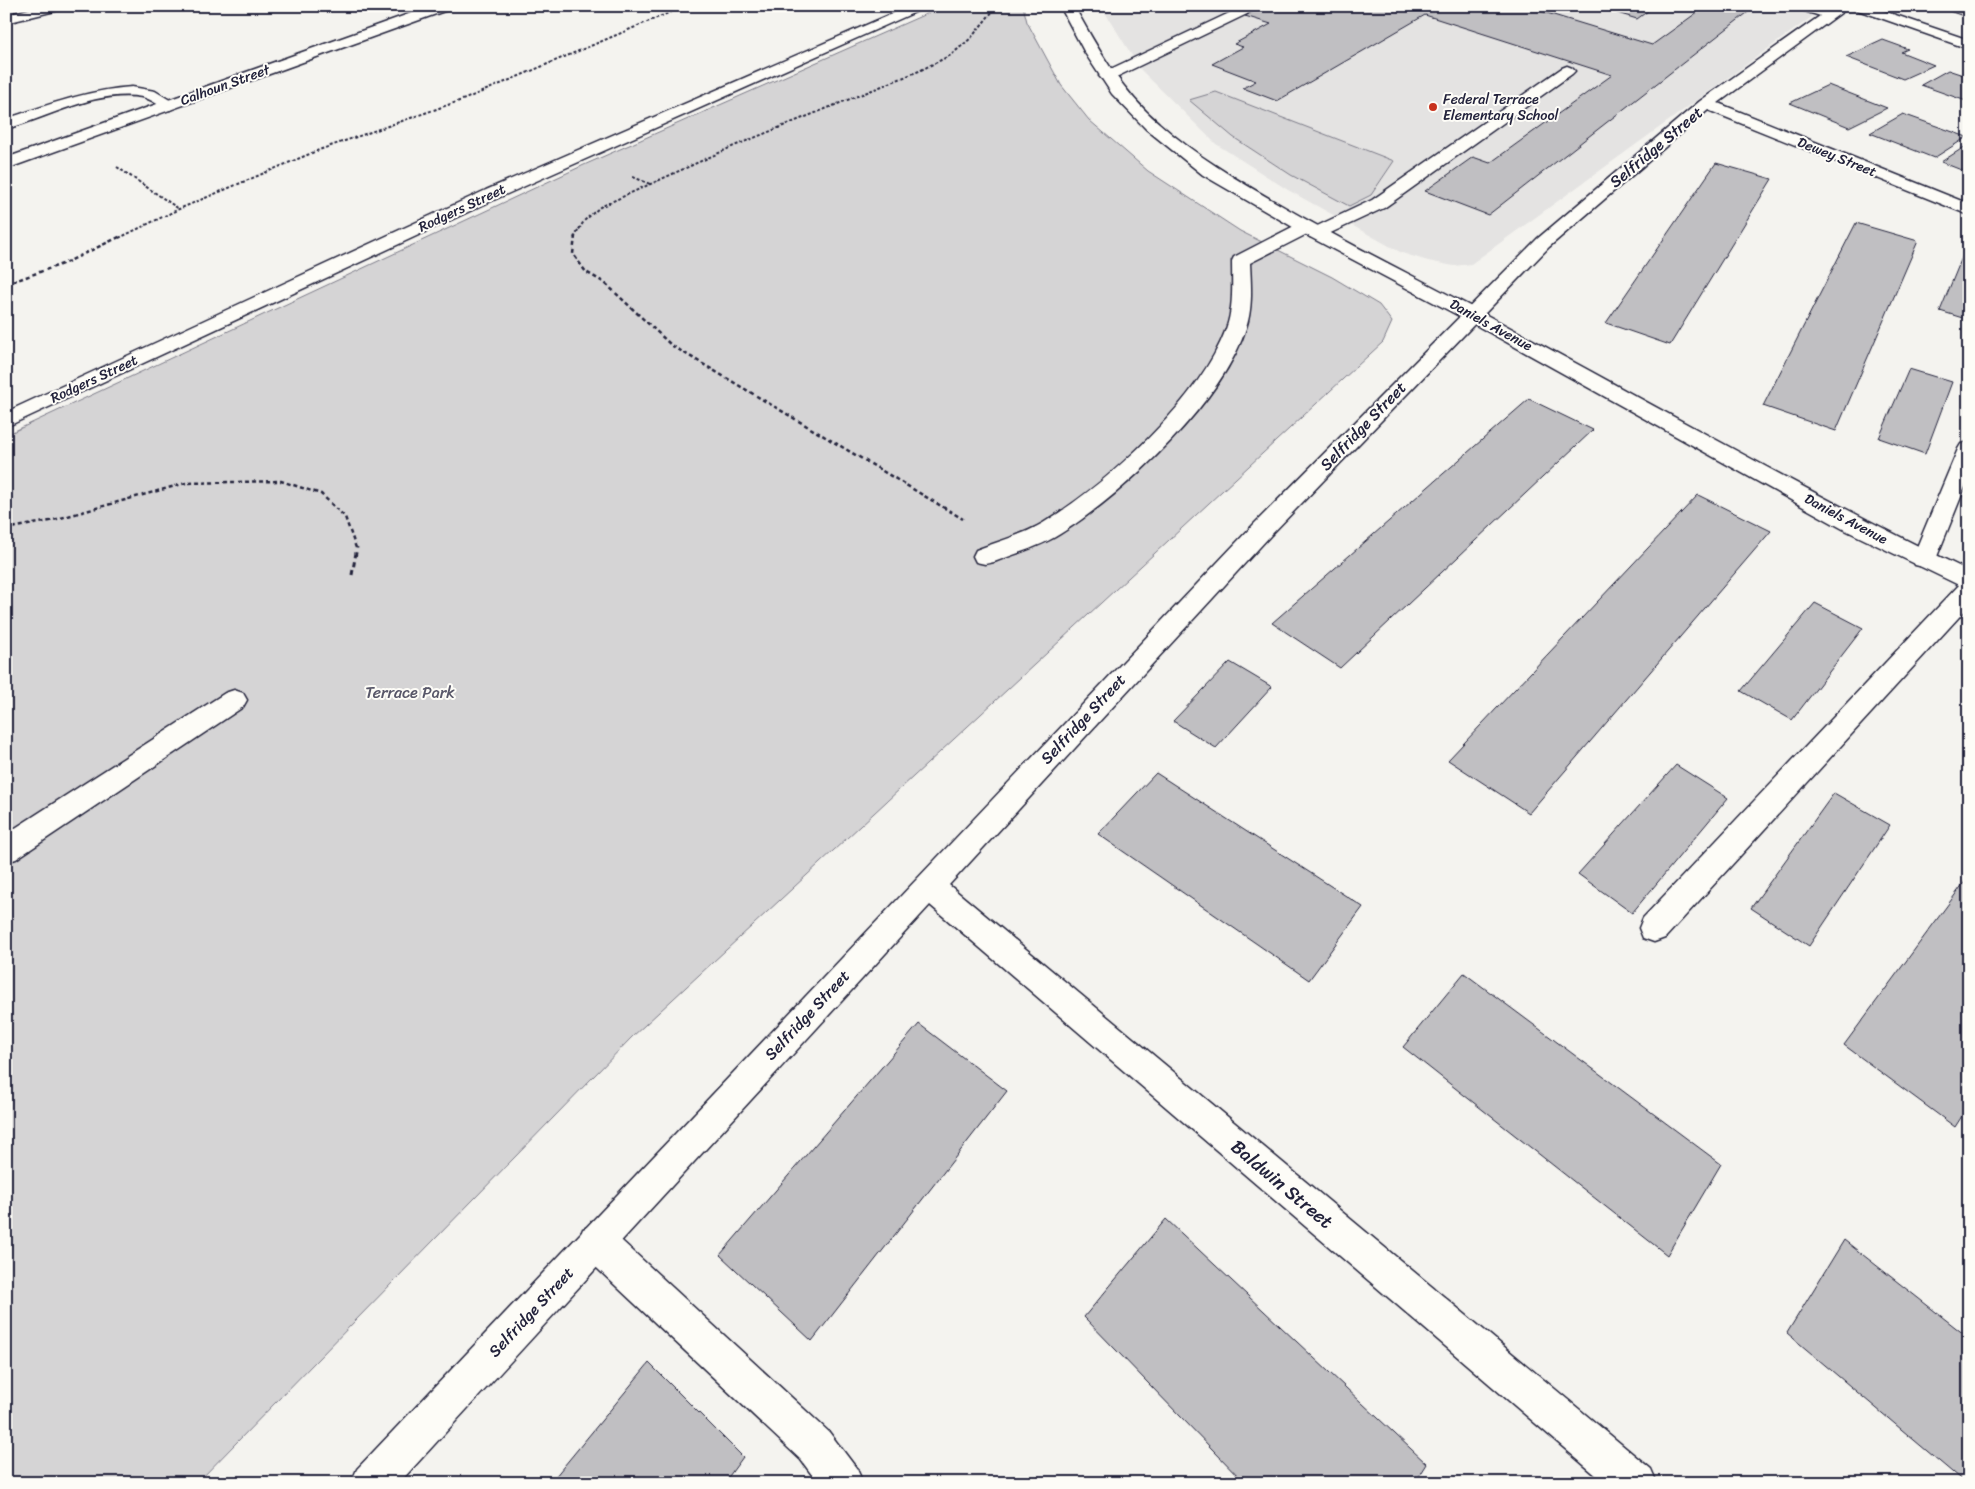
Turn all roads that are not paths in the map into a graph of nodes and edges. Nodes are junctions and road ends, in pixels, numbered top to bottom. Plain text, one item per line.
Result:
1 (58, 6) edge
2 (445, 6) edge
3 (922, 6) edge
4 (1067, 6) edge
5 (1804, 6) edge
6 (1855, 6) edge
7 (1836, 10) edge
8 (1242, 11) dead end
9 (6, 19) edge
10 (1969, 45) edge
11 (1567, 71) dead end
12 (1108, 76) junction
13 (1706, 104) junction
14 (170, 105) junction
15 (6, 124) edge
16 (6, 164) edge
17 (1969, 210) edge
18 (1311, 230) junction
19 (1472, 315) junction
20 (6, 420) edge
21 (1969, 449) edge
22 (985, 556) dead end
23 (1924, 559) junction
24 (1969, 581) edge
25 (1969, 590) edge
26 (234, 700) dead end
27 (6, 850) edge
28 (928, 885) junction
29 (1654, 928) dead end
30 (596, 1242) junction
31 (371, 1483) edge
32 (842, 1483) edge
33 (1637, 1483) edge

1 - 9 street
2 - 14 street, Calhoun Street
3 - 20 street, Rodgers Street
4 - 12 street, Daniels Avenue
5 - 7 street
6 - 10 street
7 - 13 street, Selfridge Street
8 - 12 street
11 - 18 street
12 - 18 street, Daniels Avenue
13 - 17 street, Dewey Street
13 - 19 street, Selfridge Street
14 - 15 street
14 - 16 street, Calhoun Street
18 - 19 street, Daniels Avenue
18 - 22 street
19 - 23 street, Daniels Avenue
19 - 28 street, Selfridge Street
21 - 23 street
23 - 24 street, Daniels Avenue
25 - 29 street
26 - 27 street
28 - 30 street, Selfridge Street
28 - 33 street, Baldwin Street
30 - 31 street, Selfridge Street
30 - 32 street

